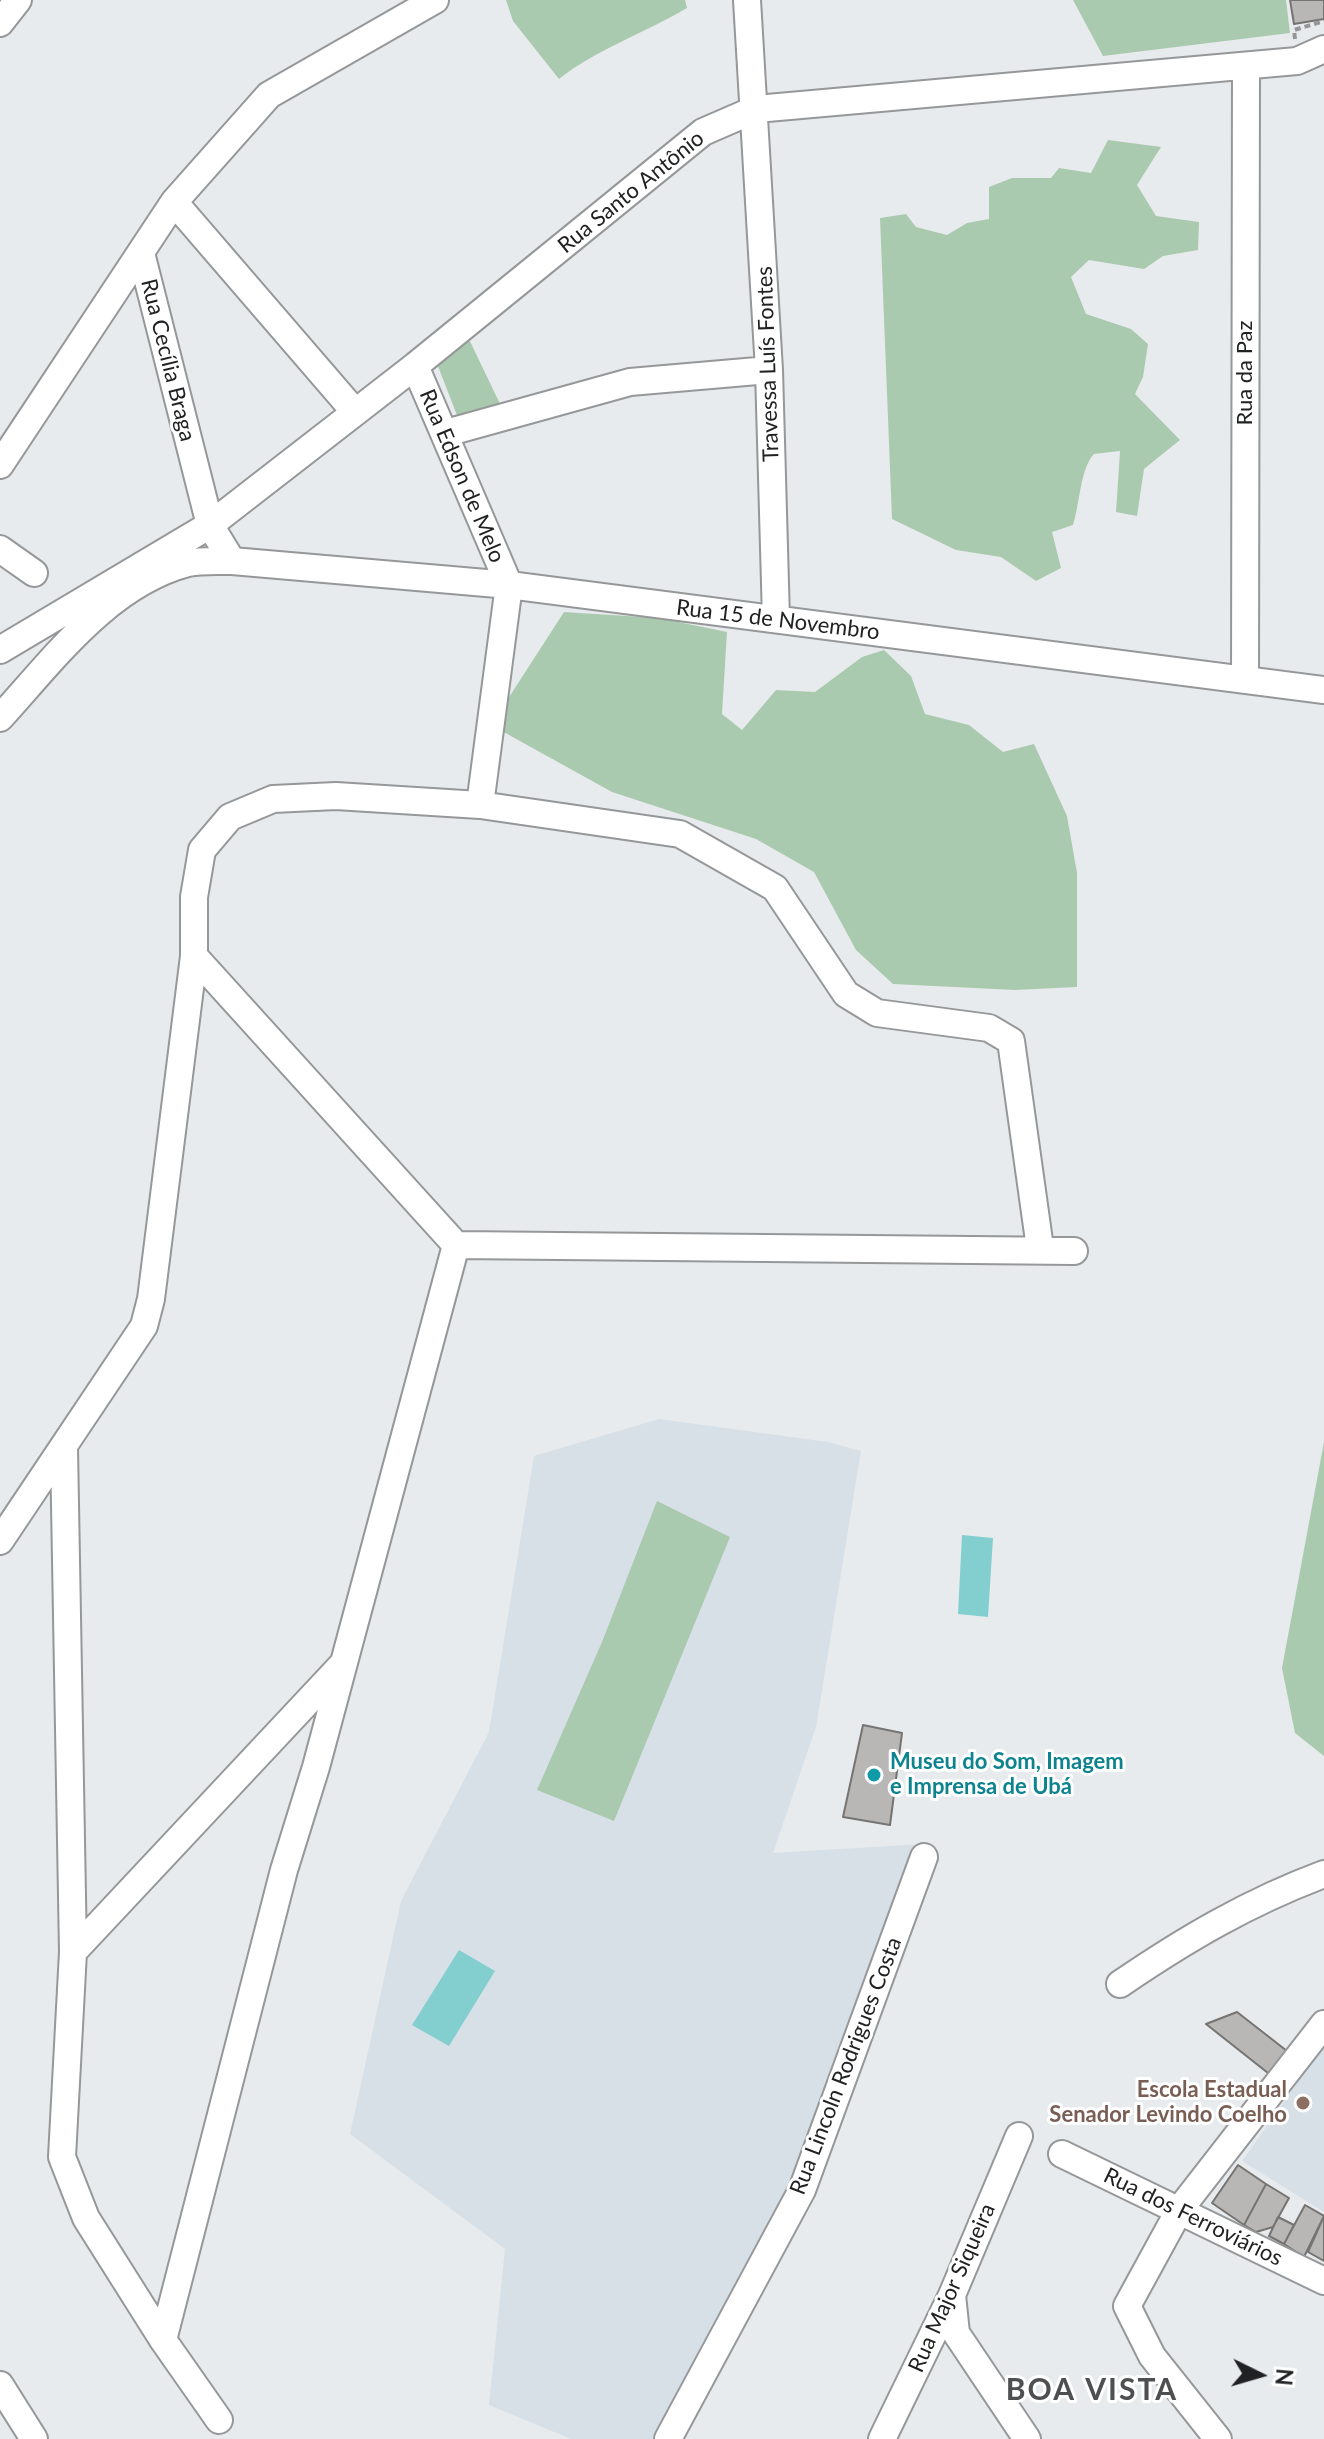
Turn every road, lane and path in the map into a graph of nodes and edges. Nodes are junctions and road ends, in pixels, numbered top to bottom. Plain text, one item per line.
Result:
1 (18, 0) edge
2 (435, 0) edge
3 (747, 0) edge
4 (0, 23) edge
5 (1324, 49) edge
6 (1246, 66) junction
7 (756, 109) junction
8 (174, 202) junction
9 (141, 253) junction
10 (415, 366) junction
11 (769, 370) junction
12 (355, 412) junction
13 (446, 433) junction
14 (0, 465) edge
15 (210, 525) junction
16 (0, 549) edge
17 (232, 561) junction
18 (34, 573) dead end
19 (509, 585) junction
20 (776, 619) junction
21 (0, 650) edge
22 (1245, 680) junction
23 (1324, 690) edge
24 (0, 718) edge
25 (480, 805) junction
26 (194, 956) junction
27 (456, 1245) junction
28 (1040, 1248) junction
29 (1074, 1251) dead end
30 (64, 1448) junction
31 (0, 1541) edge
32 (344, 1662) junction
33 (924, 1857) dead end
34 (1324, 1874) edge
35 (73, 1952) junction
36 (1120, 1984) dead end
37 (1324, 2024) edge
38 (1019, 2136) dead end
39 (1062, 2154) dead end
40 (1180, 2209) junction
41 (1324, 2281) edge
42 (952, 2295) junction
43 (163, 2340) junction
44 (0, 2385) edge
45 (219, 2420) dead end
46 (34, 2439) edge
47 (668, 2439) edge
48 (882, 2439) edge
49 (1027, 2439) edge
50 (1218, 2439) edge

1 - 4 street
2 - 8 street, Rua Cecília Braga
3 - 7 street, Travessa Luís Fontes
5 - 6 street, Rua Santo Antônio
6 - 7 street, Rua Santo Antônio
6 - 22 street, Rua da Paz
7 - 10 street, Rua Santo Antônio
7 - 11 street, Travessa Luís Fontes
8 - 9 street, Rua Cecília Braga
8 - 12 street
9 - 14 street
9 - 15 street, Rua Cecília Braga
10 - 12 street, Rua Santo Antônio
10 - 13 street, Rua Edson de Melo
11 - 13 street
11 - 20 street, Travessa Luís Fontes
12 - 15 street, Rua Santo Antônio
13 - 19 street, Rua Edson de Melo
15 - 17 street
15 - 21 street, Rua Santo Antônio
16 - 18 street
17 - 19 street, Rua 15 de Novembro
17 - 24 street, Rua 15 de Novembro
19 - 20 street, Rua 15 de Novembro
19 - 25 street
20 - 22 street, Rua 15 de Novembro
22 - 23 street, Rua 15 de Novembro
25 - 26 street
25 - 28 street
26 - 27 street
26 - 30 street
27 - 28 street
27 - 32 street
28 - 29 street
30 - 31 street
30 - 35 street
32 - 35 street
32 - 43 street
33 - 47 street, Rua Lincoln Rodrigues Costa
34 - 36 street
35 - 43 street
37 - 40 street
38 - 42 street, Rua Major Siqueira
39 - 40 street, Rua dos Ferroviários
40 - 41 street, Rua dos Ferroviários
40 - 50 street
42 - 48 street, Rua Major Siqueira
42 - 49 street
43 - 45 street
44 - 46 street

